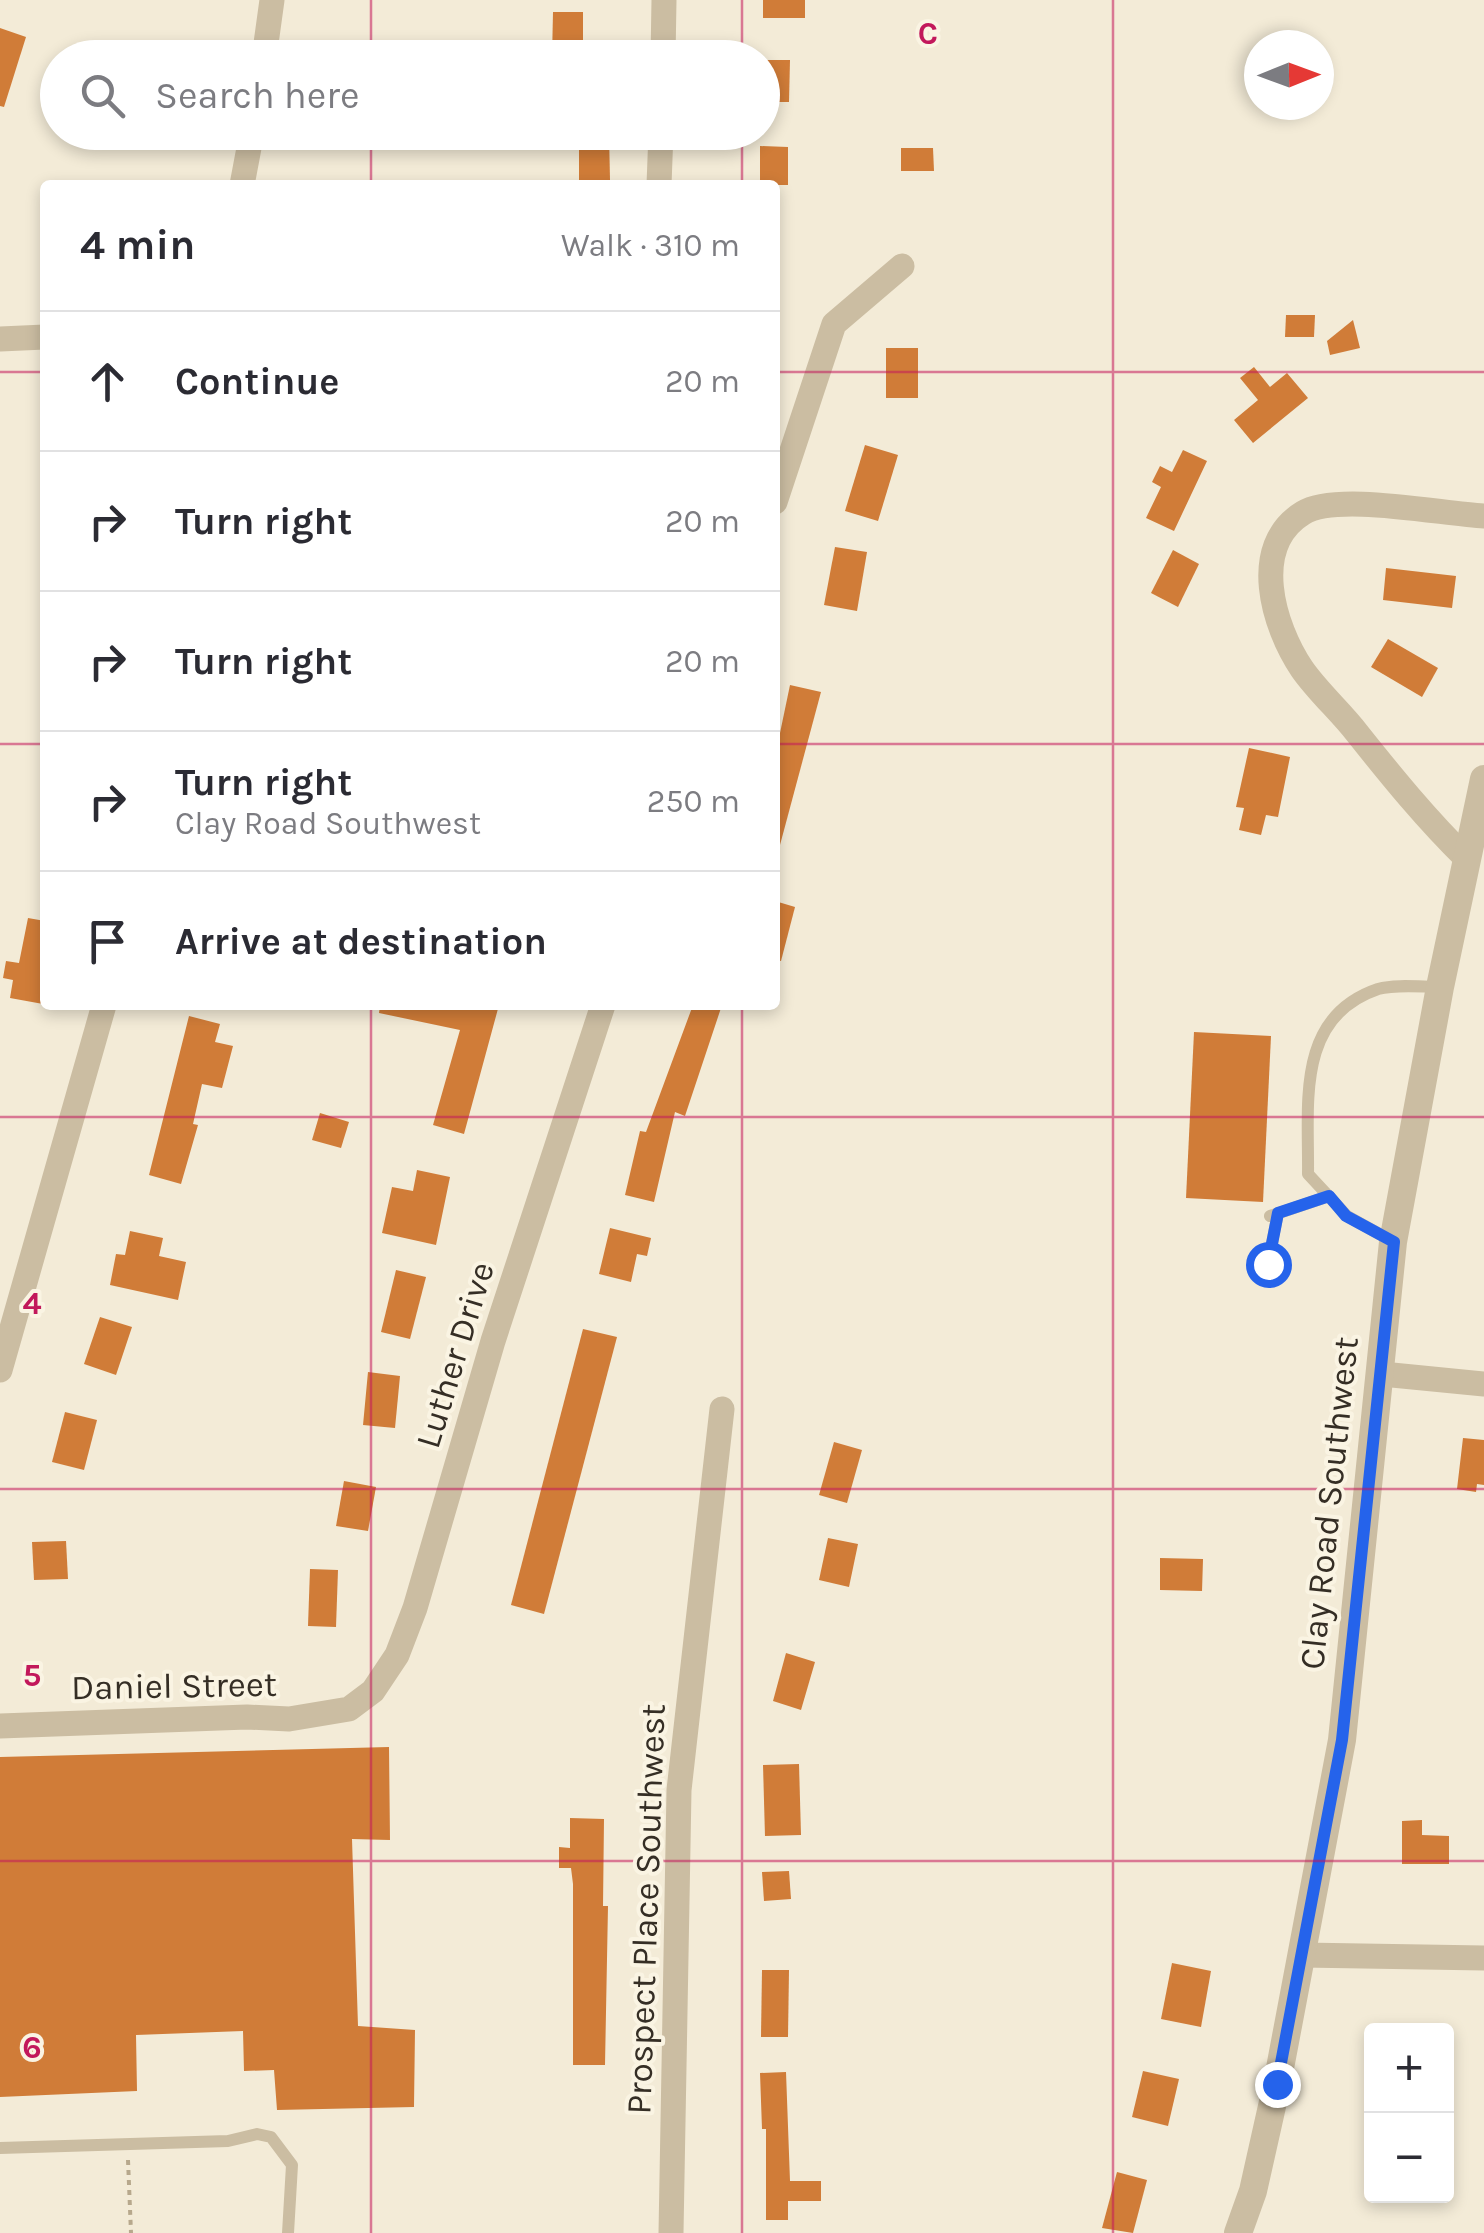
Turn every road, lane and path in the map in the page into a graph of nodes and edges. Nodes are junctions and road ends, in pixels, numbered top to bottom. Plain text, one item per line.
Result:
1 (272, 0) edge
2 (664, 0) edge
3 (266, 40) edge
4 (663, 40) edge
5 (249, 150) edge
6 (660, 150) edge
7 (243, 180) edge
8 (659, 180) edge
9 (902, 266) dead end
10 (40, 337) edge
11 (0, 339) edge
12 (780, 487) edge
13 (1484, 516) edge
14 (1484, 779) edge
15 (1468, 859) junction
16 (1440, 987) junction
17 (103, 1010) edge
18 (600, 1010) edge
19 (1329, 1196) junction
20 (1394, 1242) junction
21 (1268, 1264) dead end
22 (0, 1370) edge
23 (1382, 1374) junction
24 (1484, 1384) edge
25 (722, 1409) dead end
26 (349, 1710) joint
27 (0, 1726) edge
28 (1302, 1956) junction
29 (1484, 1958) edge
30 (128, 2144) junction
31 (0, 2148) edge
32 (131, 2233) edge
33 (288, 2233) edge
34 (672, 2233) edge
35 (1238, 2233) edge

1 - 3 street
2 - 4 street
5 - 7 street
6 - 8 street
9 - 12 street
10 - 11 street
13 - 15 street
14 - 15 street, Clay Road Southwest
15 - 16 street, Clay Road Southwest
16 - 19 lane
16 - 20 street, Clay Road Southwest
17 - 22 street
18 - 26 street, Luther Drive
19 - 20 lane
19 - 21 lane
20 - 23 street, Clay Road Southwest
23 - 24 street
23 - 28 street, Clay Road Southwest
25 - 34 street, Prospect Place Southwest
26 - 27 street, Daniel Street
28 - 29 street
28 - 35 street, Clay Road Southwest
30 - 31 lane
30 - 32 path
30 - 33 lane

